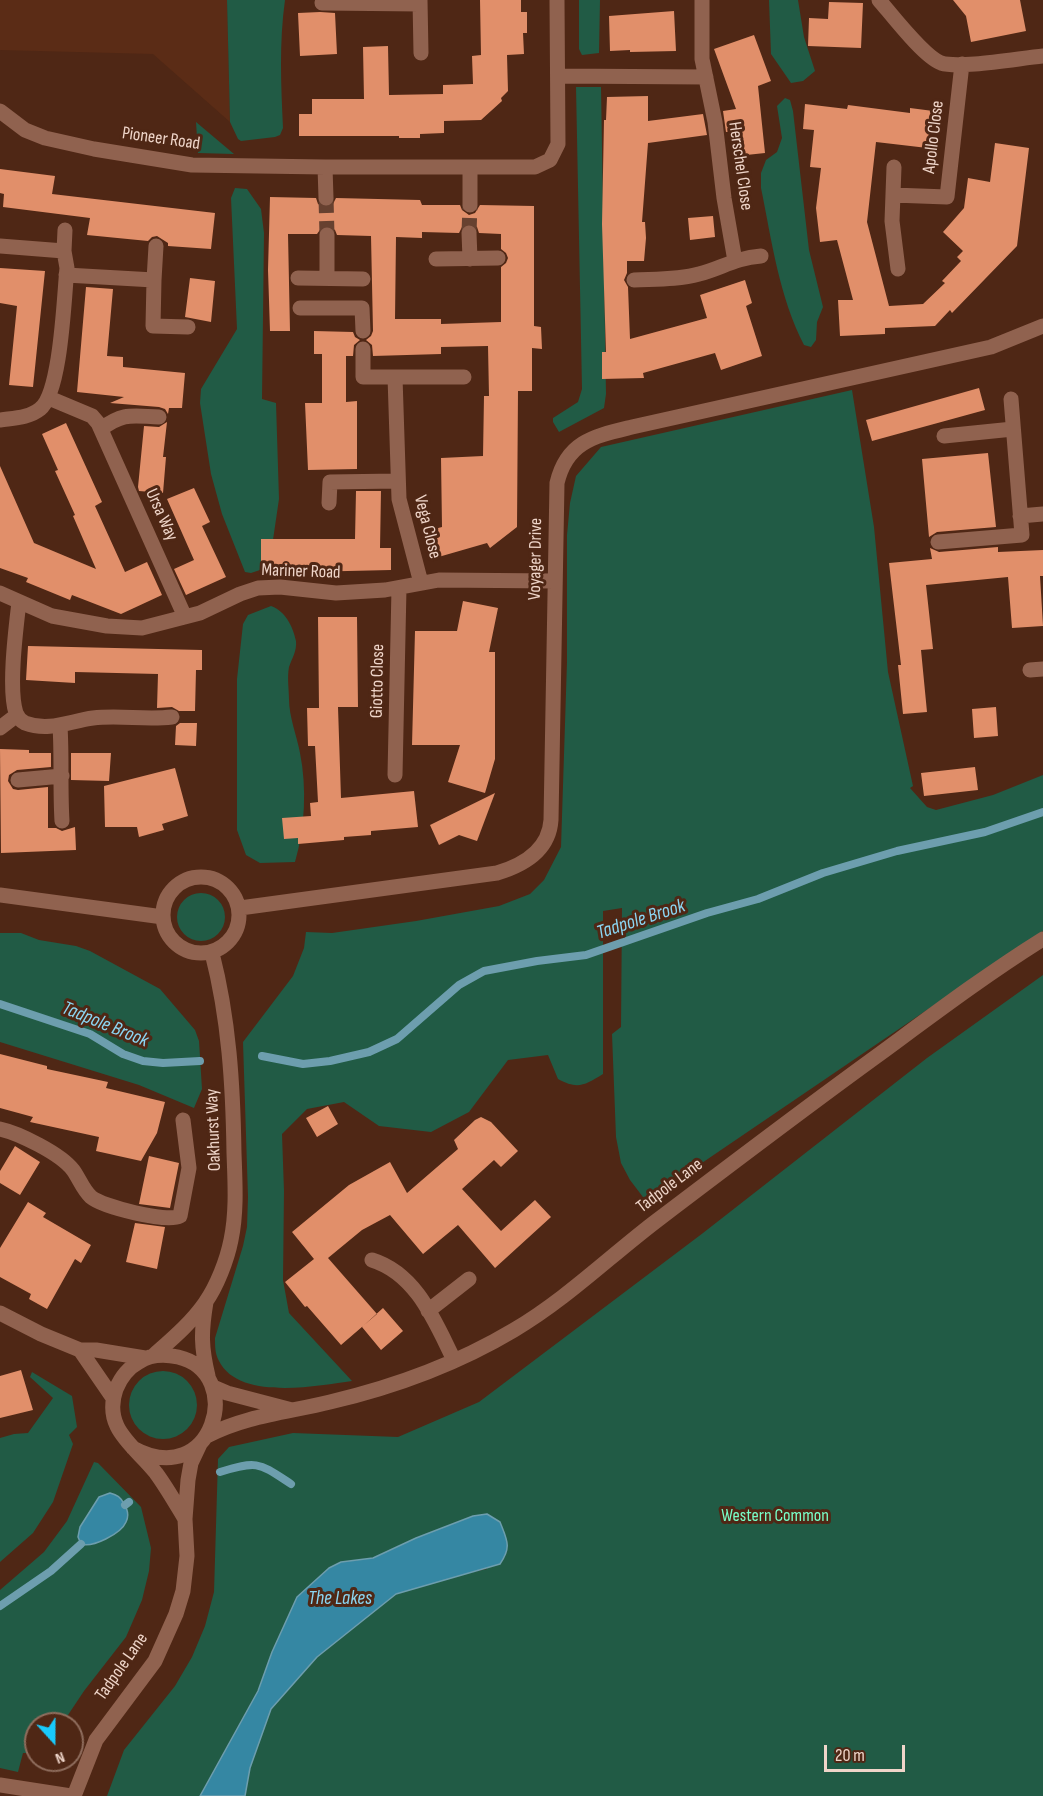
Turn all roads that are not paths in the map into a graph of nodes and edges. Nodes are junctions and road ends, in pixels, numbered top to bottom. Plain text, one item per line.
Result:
1 (557, 0) edge
2 (702, 0) edge
3 (879, 0) edge
4 (420, 2) edge
5 (322, 3) dead end
6 (421, 53) dead end
7 (1043, 56) edge
8 (962, 64) junction
9 (558, 76) junction
10 (706, 77) junction
11 (0, 111) edge
12 (325, 167) junction
13 (894, 167) dead end
14 (470, 168) junction
15 (893, 195) junction
16 (326, 198) tunnel mouth
17 (470, 205) tunnel mouth
18 (65, 230) dead end
19 (469, 233) tunnel mouth
20 (327, 235) tunnel mouth
21 (0, 246) edge
22 (156, 246) dead end
23 (64, 251) junction
24 (761, 256) dead end
25 (498, 258) dead end
26 (436, 259) dead end
27 (470, 259) junction
28 (735, 261) junction
29 (898, 269) dead end
30 (66, 275) junction
31 (298, 278) dead end
32 (327, 279) junction
33 (363, 279) dead end
34 (154, 280) junction
35 (634, 280) dead end
36 (300, 308) dead end
37 (1043, 326) edge
38 (188, 327) dead end
39 (363, 331) dead end
40 (363, 350) dead end
41 (395, 377) junction
42 (464, 377) dead end
43 (49, 398) junction
44 (1011, 399) dead end
45 (159, 417) dead end
46 (0, 420) edge
47 (101, 429) junction
48 (1013, 429) junction
49 (944, 436) dead end
50 (398, 481) junction
51 (329, 503) dead end
52 (1043, 514) edge
53 (1020, 516) junction
54 (938, 542) dead end
55 (555, 581) junction
56 (421, 583) junction
57 (399, 588) junction
58 (0, 593) edge
59 (19, 602) junction
60 (185, 617) junction
61 (16, 715) junction
62 (172, 717) dead end
63 (60, 726) junction
64 (0, 728) edge
65 (395, 774) dead end
66 (62, 776) junction
67 (18, 780) dead end
68 (62, 820) dead end
69 (0, 895) edge
70 (240, 908) junction
71 (163, 917) junction
72 (1043, 939) edge
73 (212, 953) junction
74 (183, 1120) dead end
75 (0, 1129) edge
76 (372, 1260) dead end
77 (469, 1279) dead end
78 (206, 1302) junction
79 (428, 1311) junction
80 (0, 1313) edge
81 (80, 1350) junction
82 (149, 1357) junction
83 (454, 1360) junction
84 (210, 1383) junction
85 (113, 1398) junction
86 (295, 1411) junction
87 (204, 1440) junction
88 (133, 1448) junction
89 (185, 1520) junction
90 (0, 1785) edge
91 (73, 1796) edge

1 - 9 street, Pioneer Road
2 - 10 street, Herschel Close
3 - 8 street
4 - 5 street
4 - 6 street
7 - 8 street
8 - 15 street, Apollo Close
9 - 10 street
9 - 14 street, Pioneer Road
10 - 28 street, Herschel Close
11 - 12 street, Pioneer Road
12 - 14 street, Pioneer Road
12 - 16 street
13 - 15 street, Apollo Close
14 - 17 street
15 - 29 street, Apollo Close
18 - 23 street
19 - 27 street
20 - 32 street
21 - 23 street
22 - 34 street
23 - 30 street
24 - 28 street
25 - 27 street
26 - 27 street
28 - 35 street
30 - 34 street
30 - 43 street
31 - 32 street
32 - 33 street
34 - 38 street
36 - 39 street
37 - 55 street, Voyager Drive
40 - 41 street
41 - 42 street
41 - 50 street, Vega Close
43 - 46 street
43 - 47 street, Ursa Way
44 - 48 street
45 - 47 street
47 - 60 street, Ursa Way
48 - 49 street
48 - 53 street
50 - 51 street, Vega Close
50 - 56 street, Vega Close
52 - 53 street
53 - 54 street
55 - 56 street, Mariner Road
55 - 70 street, Voyager Drive
56 - 57 street, Mariner Road
57 - 60 street, Mariner Road
57 - 65 street, Giotto Close
58 - 59 street, Mariner Road
59 - 60 street, Mariner Road
59 - 61 street
61 - 63 street
61 - 64 street
62 - 63 street
63 - 66 street
66 - 67 street
66 - 68 street
69 - 71 street
70 - 71 street
70 - 73 street
71 - 73 street
72 - 83 street, Tadpole Lane
73 - 78 street, Oakhurst Way
74 - 75 street
76 - 79 street
77 - 79 street
78 - 82 street, Oakhurst Way
78 - 84 street, Oakhurst Way
79 - 83 street
80 - 81 street, Tadpole Lane
81 - 82 street, Tadpole Lane
81 - 85 street
82 - 84 street, Tadpole Lane
82 - 85 street
83 - 86 street, Tadpole Lane
84 - 86 street, Tadpole Lane
84 - 87 street, Tadpole Lane
85 - 88 street, Tadpole Lane
86 - 87 street, Tadpole Lane
87 - 88 street, Tadpole Lane
87 - 89 street, Tadpole Lane
88 - 89 street, Tadpole Lane
89 - 91 street, Tadpole Lane
90 - 91 street, Tadpole Lane

